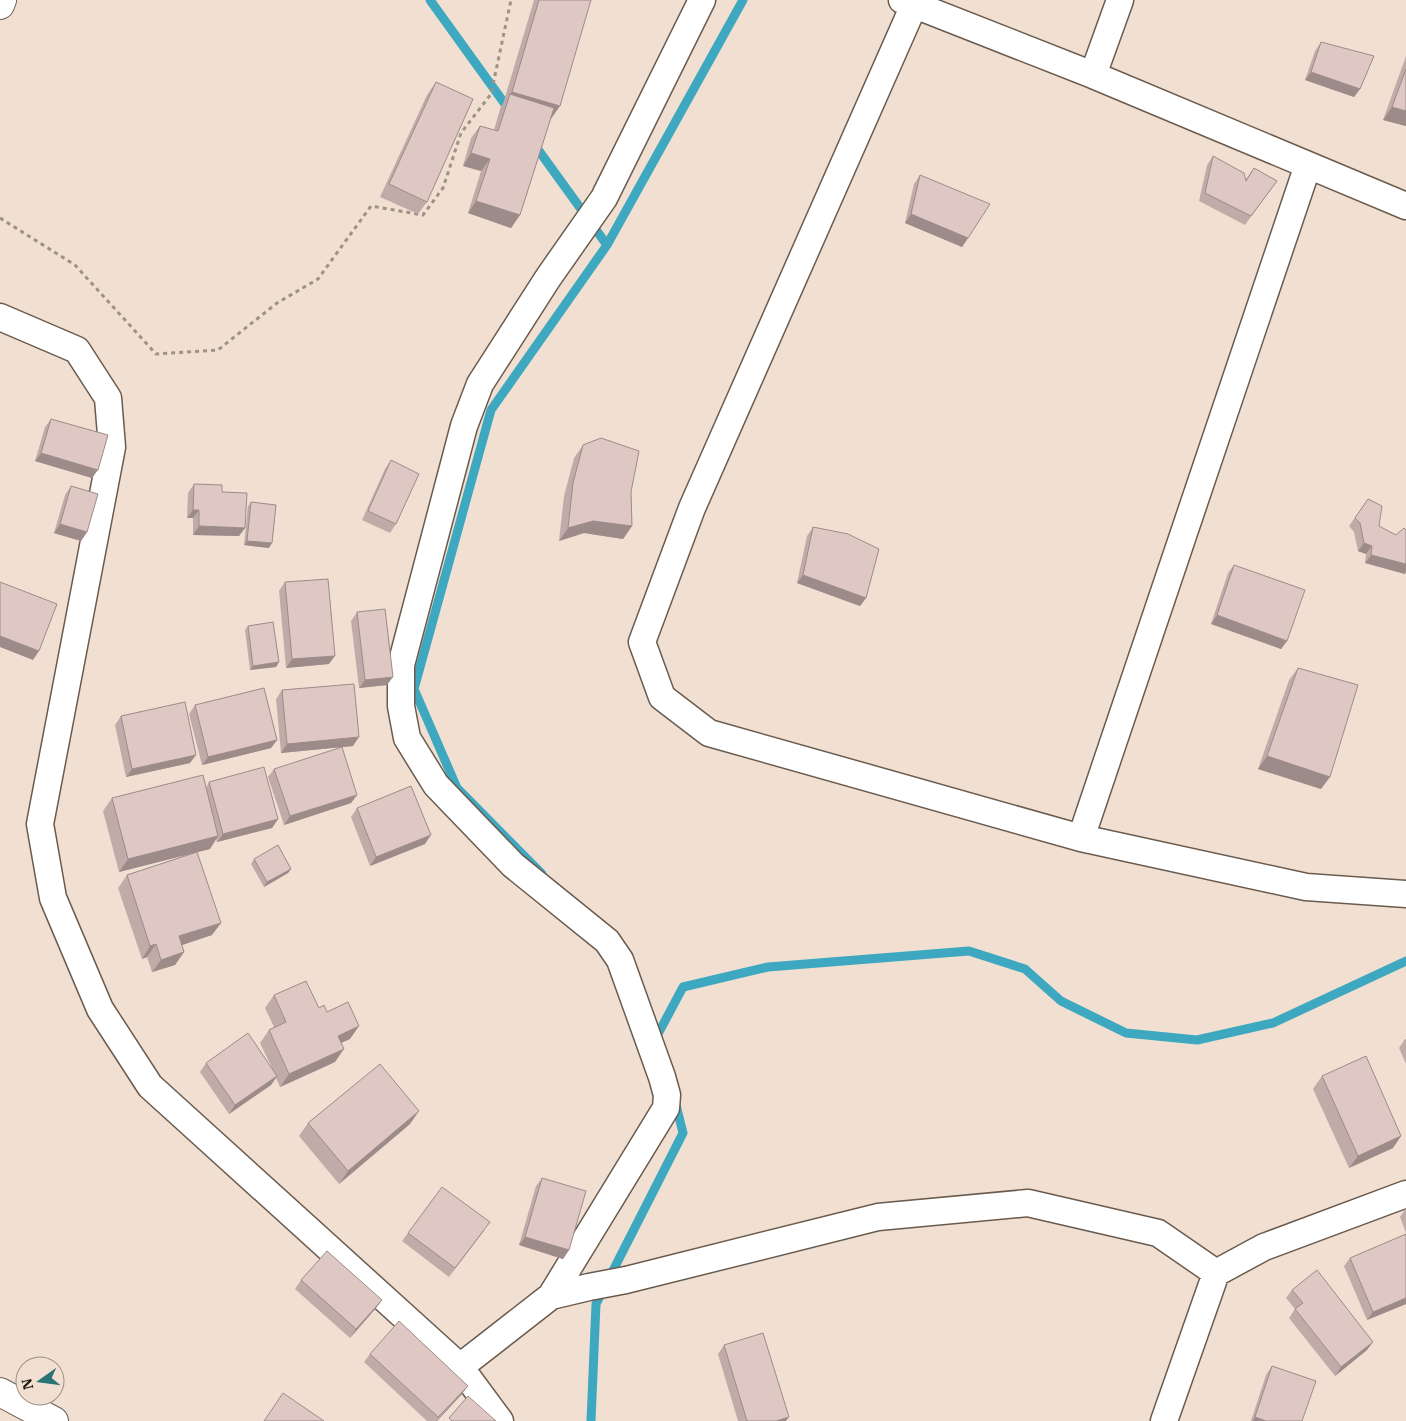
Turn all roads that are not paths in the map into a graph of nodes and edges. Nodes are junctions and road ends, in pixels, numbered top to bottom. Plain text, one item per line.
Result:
1 (2, 0) edge
2 (702, 0) edge
3 (1120, 0) edge
4 (908, 2) edge
5 (0, 5) edge
6 (1093, 75) junction
7 (1308, 165) junction
8 (1406, 206) edge
9 (0, 317) edge
10 (1081, 838) junction
11 (1406, 894) edge
12 (1406, 1194) edge
13 (1216, 1273) junction
14 (551, 1296) junction
15 (460, 1367) junction
16 (0, 1392) edge
17 (54, 1421) edge
18 (500, 1421) edge
19 (1164, 1421) edge

1 - 5 highway
2 - 14 street
3 - 6 street
4 - 6 street
4 - 10 street
6 - 7 street
7 - 8 street
7 - 10 street
9 - 15 street
10 - 11 street
12 - 13 street
13 - 14 street
13 - 19 street
14 - 15 street
15 - 18 street
16 - 17 highway

